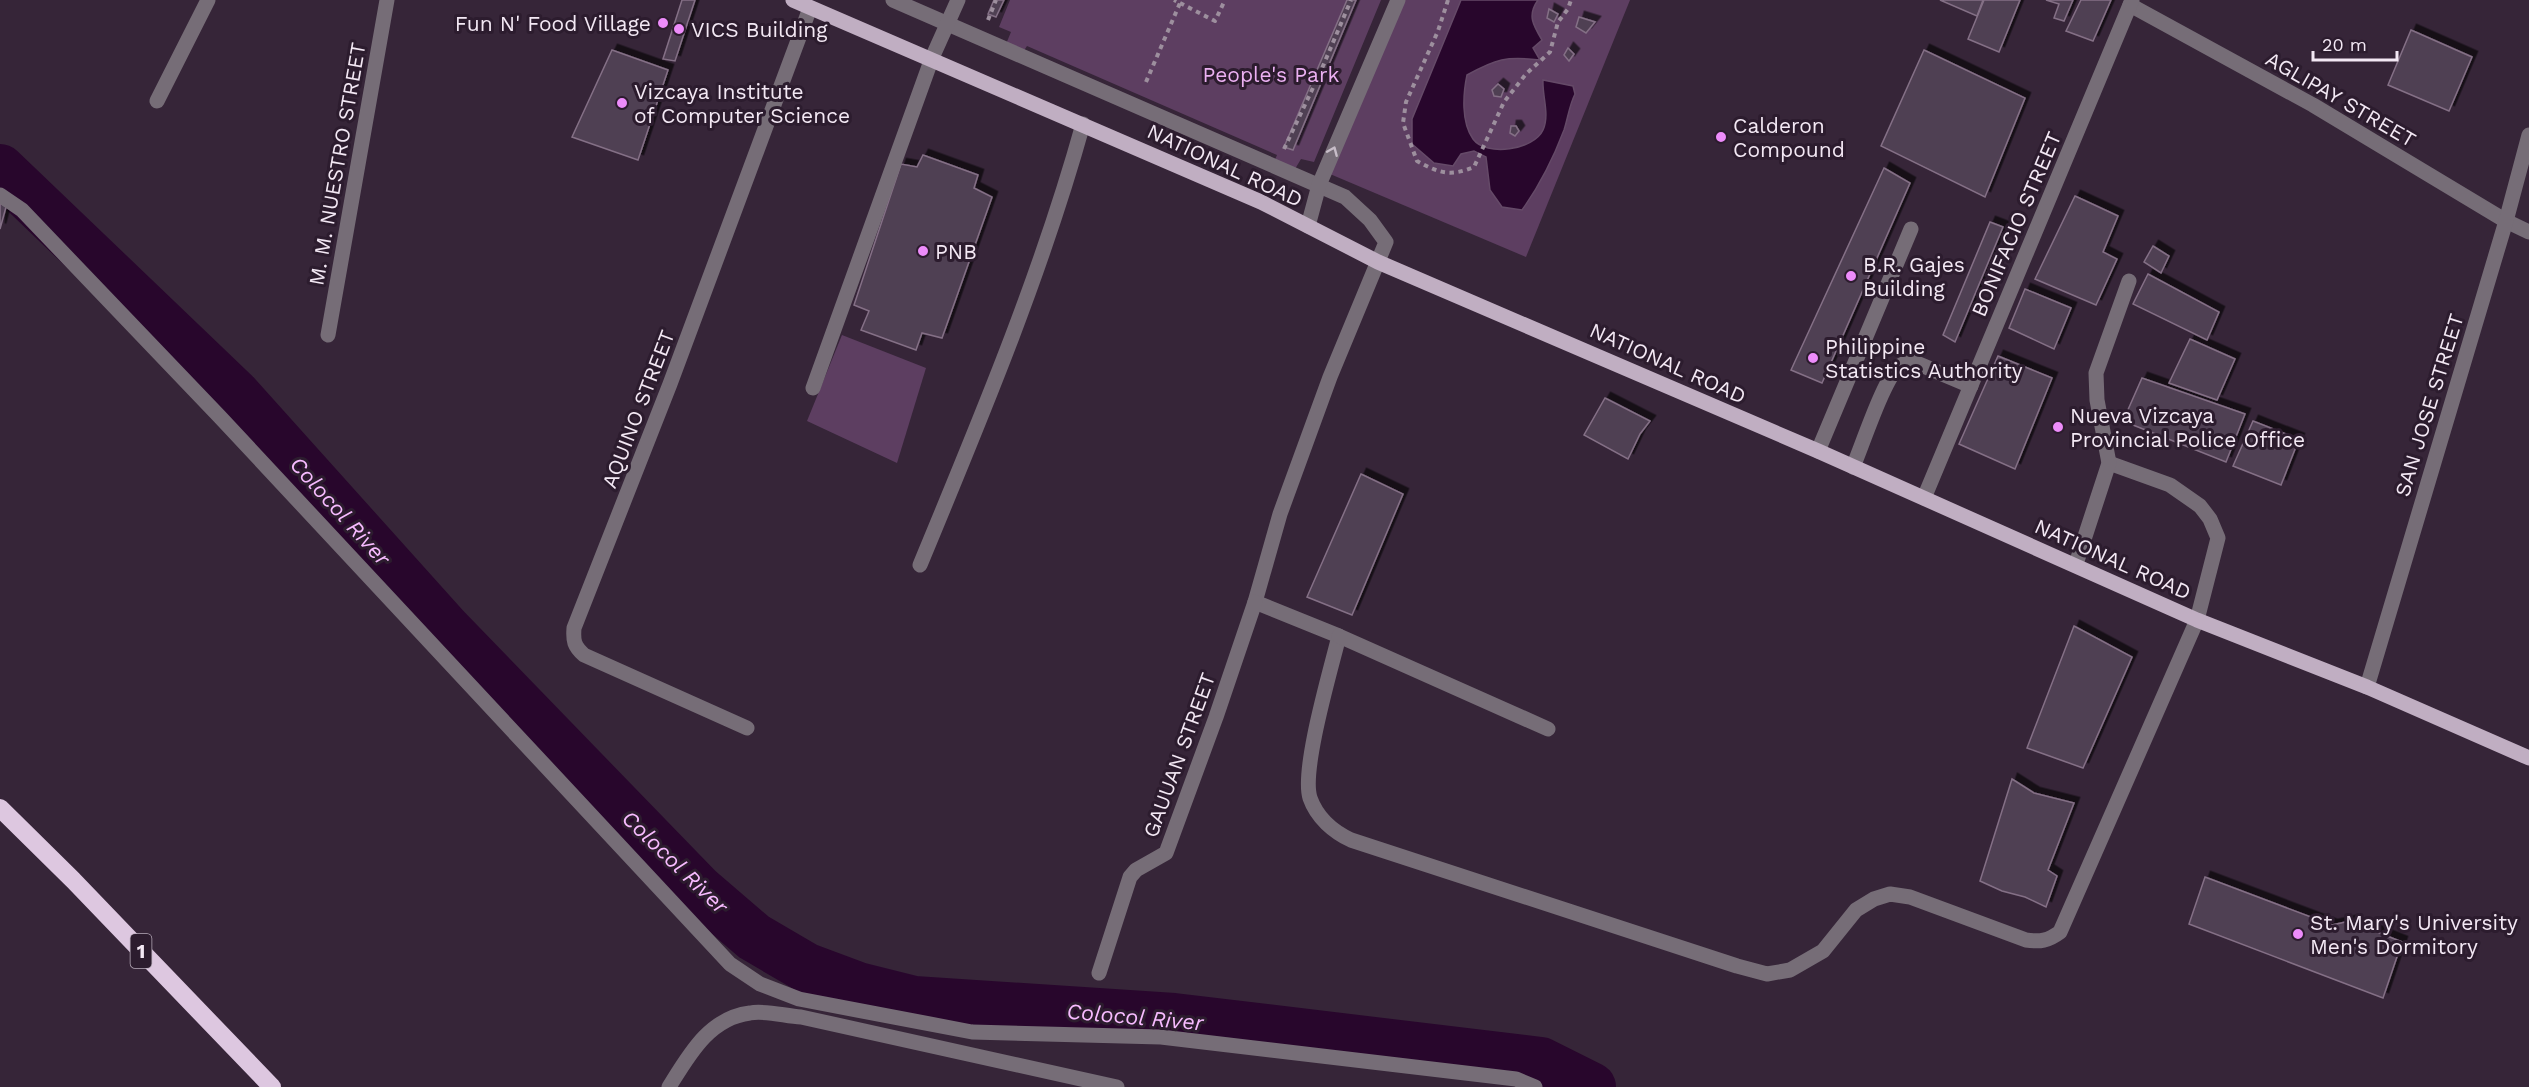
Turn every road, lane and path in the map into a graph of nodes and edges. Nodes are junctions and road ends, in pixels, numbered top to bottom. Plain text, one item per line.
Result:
1 (208, 0) edge
2 (387, 0) edge
3 (793, 0) edge
4 (893, 0) edge
5 (958, 0) edge
6 (1174, 0) edge
7 (1226, 0) edge
8 (1351, 0) edge
9 (1398, 0) edge
10 (1448, 0) edge
11 (1571, 0) edge
12 (2131, 2) edge
13 (1180, 3) junction
14 (810, 8) junction
15 (947, 24) junction
16 (932, 58) junction
17 (1146, 82) dead end
18 (156, 101) dead end
19 (1083, 124) junction
20 (2529, 135) edge
21 (1280, 155) dead end
22 (1319, 185) junction
23 (0, 195) edge
24 (2506, 221) junction
25 (1308, 226) junction
26 (1911, 229) dead end
27 (2529, 232) edge
28 (1378, 262) junction
29 (2129, 281) dead end
30 (328, 335) dead end
31 (1971, 386) junction
32 (813, 388) dead end
33 (1818, 451) junction
34 (2109, 463) junction
35 (1853, 467) junction
36 (1924, 498) junction
37 (2076, 564) junction
38 (920, 565) dead end
39 (1255, 602) junction
40 (2198, 620) junction
41 (1339, 636) junction
42 (2367, 687) junction
43 (747, 728) dead end
44 (1548, 729) dead end
45 (2529, 758) edge
46 (3, 815) edge
47 (1099, 973) dead end
48 (272, 1087) edge
49 (669, 1087) edge
50 (1117, 1087) edge
51 (1535, 1087) edge

1 - 18 street
2 - 30 street, M. M. NUESTRO STREET
3 - 14 main road, NATIONAL ROAD
4 - 15 street
5 - 15 street
6 - 13 path
7 - 13 path
8 - 21 path
22 -> 9 street
10 - 11 path
12 - 24 street, AGLIPAY STREET
12 - 31 street, BONIFACIO STREET
13 - 17 path
14 - 16 main road, NATIONAL ROAD
14 - 43 street, AQUINO STREET
15 - 16 street
15 - 22 street
16 - 19 main road, NATIONAL ROAD
16 - 32 street
19 - 25 main road, NATIONAL ROAD
19 - 38 street
20 - 24 street, SAN JOSE STREET
22 - 25 street
22 - 28 street, GAUUAN STREET
23 - 51 street
24 - 27 street, AGLIPAY STREET
24 - 42 street, SAN JOSE STREET
25 - 28 main road, NATIONAL ROAD
26 - 33 street
28 - 33 main road, NATIONAL ROAD
28 - 39 street, GAUUAN STREET
29 - 34 street
31 - 35 street
31 - 36 street, BONIFACIO STREET
33 - 35 main road, NATIONAL ROAD
34 - 37 street
34 - 40 street
35 - 36 main road, NATIONAL ROAD
36 - 37 main road, NATIONAL ROAD
37 - 40 main road, NATIONAL ROAD
39 - 41 street
39 - 47 street, GAUUAN STREET
40 - 41 street
40 - 42 main road, NATIONAL ROAD
41 - 44 street
42 - 45 main road, NATIONAL ROAD
46 - 48 highway, 1
49 - 50 street

